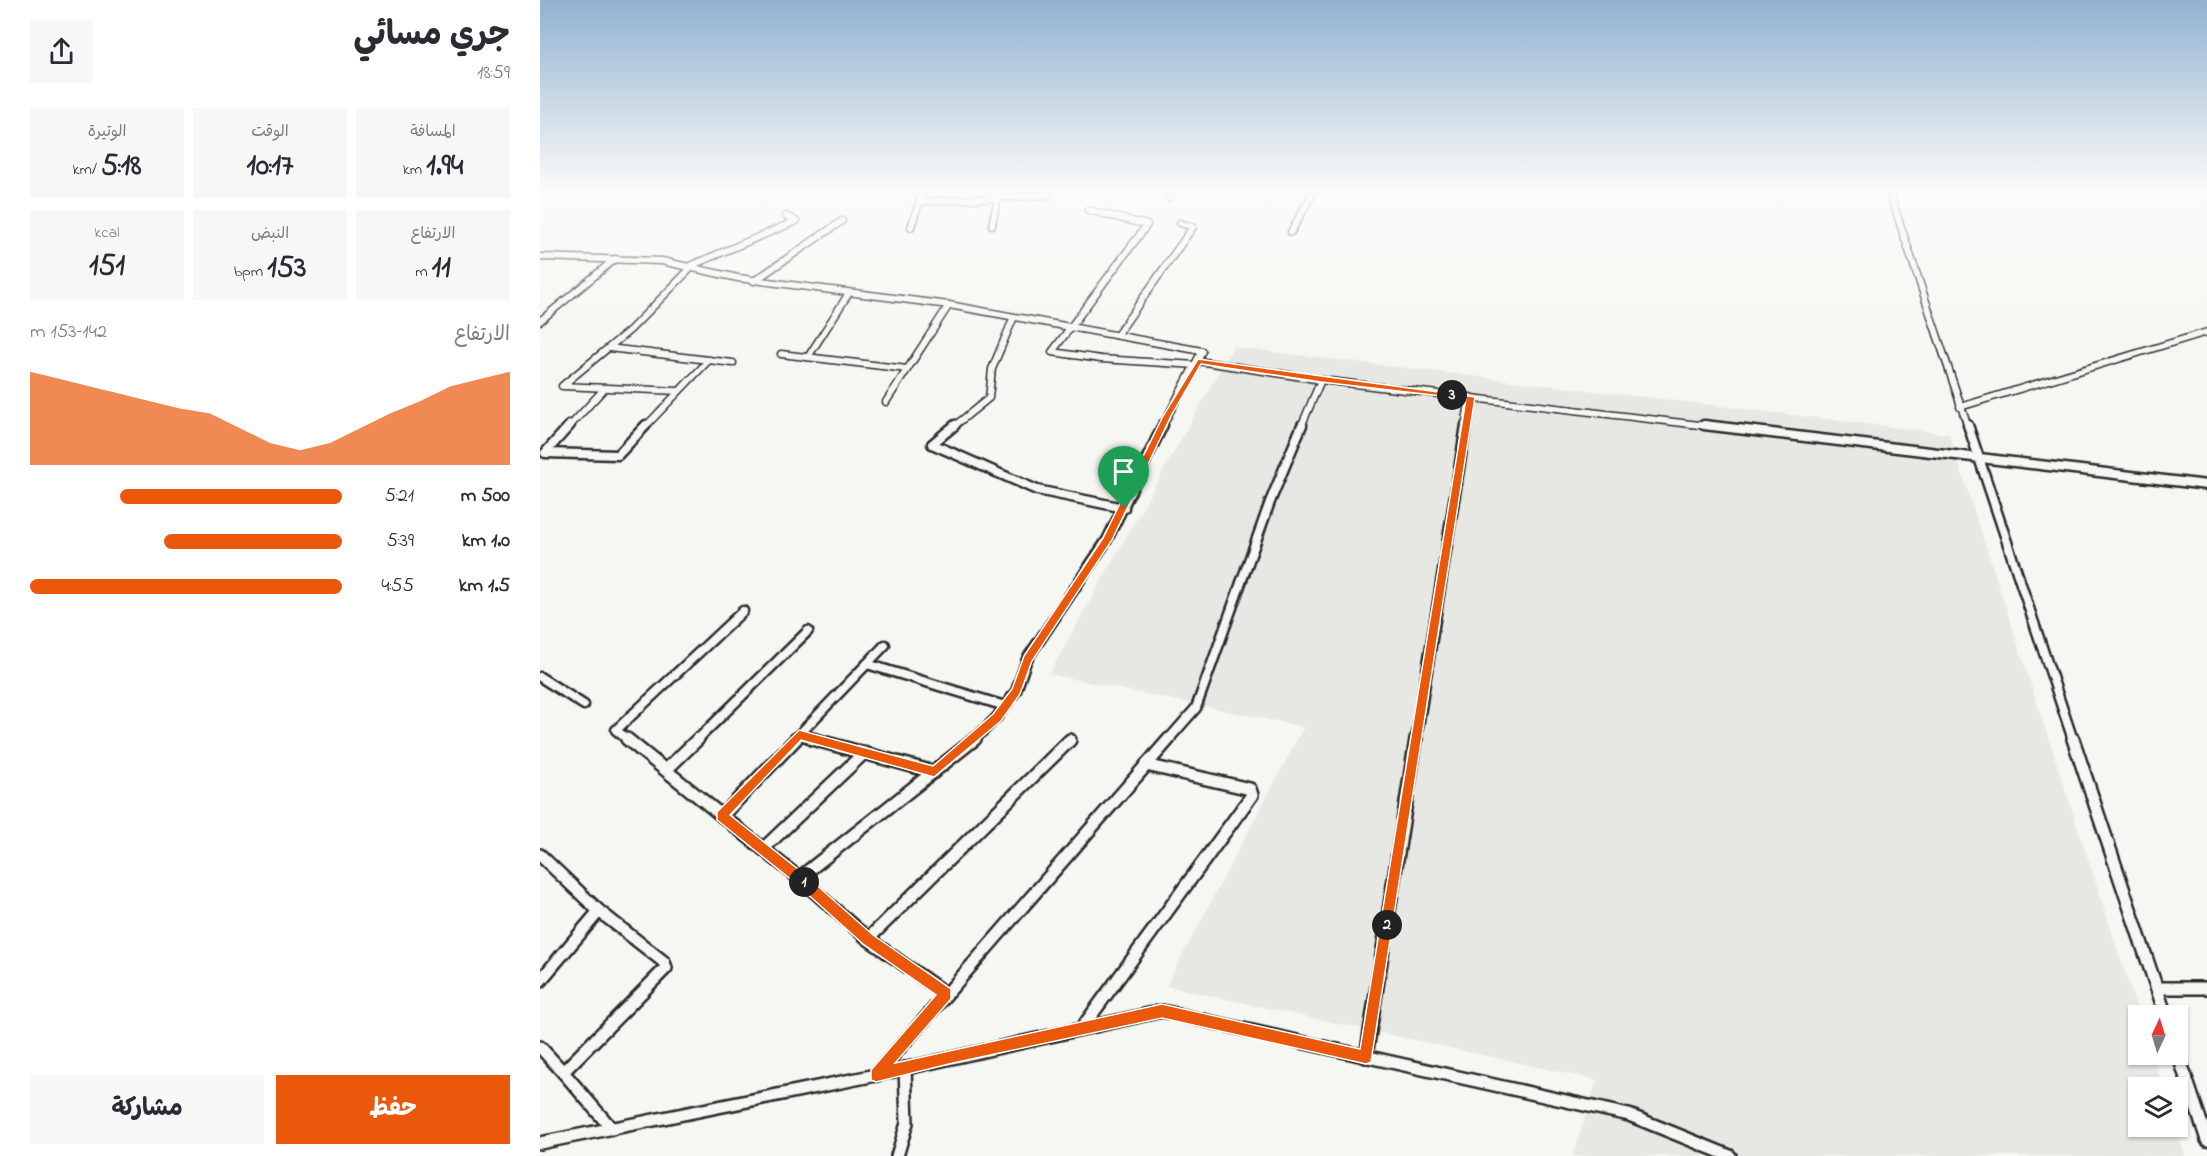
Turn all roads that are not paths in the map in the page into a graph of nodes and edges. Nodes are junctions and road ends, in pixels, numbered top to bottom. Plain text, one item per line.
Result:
1 (740, 245) edge
2 (807, 245) edge
3 (1133, 245) edge
4 (1180, 245) edge
5 (1907, 245) edge
6 (540, 257) edge
7 (615, 259) junction
8 (691, 266) junction
9 (754, 281) junction
10 (849, 293) junction
11 (948, 305) junction
12 (1013, 319) junction
13 (540, 321) edge
14 (1069, 327) junction
15 (2207, 332) edge
16 (1117, 335) junction
17 (609, 348) junction
18 (781, 354) dead end
19 (808, 357) junction
20 (709, 360) junction
21 (733, 363) dead end
22 (1197, 363) junction
23 (907, 369) junction
24 (1321, 380) junction
25 (604, 388) junction
26 (678, 391) junction
27 (1470, 397) junction
28 (886, 402) dead end
29 (1960, 407) junction
30 (1976, 457) junction
31 (2207, 485) edge
32 (1124, 508) junction
33 (743, 611) dead end
34 (808, 632) dead end
35 (885, 645) dead end
36 (867, 664) junction
37 (540, 677) edge
38 (584, 705) dead end
39 (1005, 706) junction
40 (799, 735) junction
41 (1070, 740) dead end
42 (864, 753) junction
43 (1146, 765) junction
44 (666, 770) junction
45 (934, 772) junction
46 (722, 816) junction
47 (763, 849) junction
48 (540, 855) edge
49 (799, 878) junction
50 (599, 911) junction
51 (868, 939) junction
52 (540, 981) edge
53 (2207, 987) edge
54 (2157, 988) junction
55 (946, 994) junction
56 (2162, 1005) edge
57 (1082, 1028) junction
58 (540, 1047) edge
59 (1366, 1057) junction
60 (2182, 1065) edge
61 (905, 1068) junction
62 (563, 1072) junction
63 (876, 1075) junction
64 (612, 1129) junction
65 (2207, 1140) edge
66 (540, 1143) edge
67 (897, 1156) edge
68 (1730, 1156) edge

1 - 8 street
2 - 9 street
3 - 14 street
4 - 16 street
5 - 29 street
6 - 7 street
7 - 8 street
7 - 13 street
8 - 9 street
8 - 17 street
9 - 10 street
10 - 11 street
10 - 19 street
11 - 12 street
11 - 23 street
12 - 14 street
12 - 32 street
14 - 16 street
14 - 22 street
15 - 29 street
16 - 22 street
17 - 20 street
17 - 25 street
18 - 19 street
19 - 23 street
20 - 21 street
20 - 26 street
22 - 24 street
22 - 32 street
23 - 28 street
24 - 27 street
24 - 43 street
25 - 26 street
25 - 26 street
27 - 30 street
27 - 59 street
29 - 30 street
30 - 31 street
30 - 54 street
32 - 39 street
33 - 44 street
34 - 44 street
35 - 36 street
36 - 39 street
36 - 40 street
37 - 38 street
39 - 45 street
40 - 42 street
40 - 46 street
41 - 51 street
42 - 45 street
42 - 47 street
43 - 55 street
43 - 57 street
44 - 46 street
45 - 49 street
46 - 47 street
47 - 49 street
48 - 50 street
49 - 51 street
50 - 52 street
50 - 62 street
51 - 55 street
53 - 54 street
54 - 56 street
55 - 63 street
57 - 59 street
57 - 61 street
58 - 62 street
59 - 68 street
60 - 65 street
61 - 63 street
61 - 67 street
62 - 64 street
63 - 64 street
64 - 66 street

